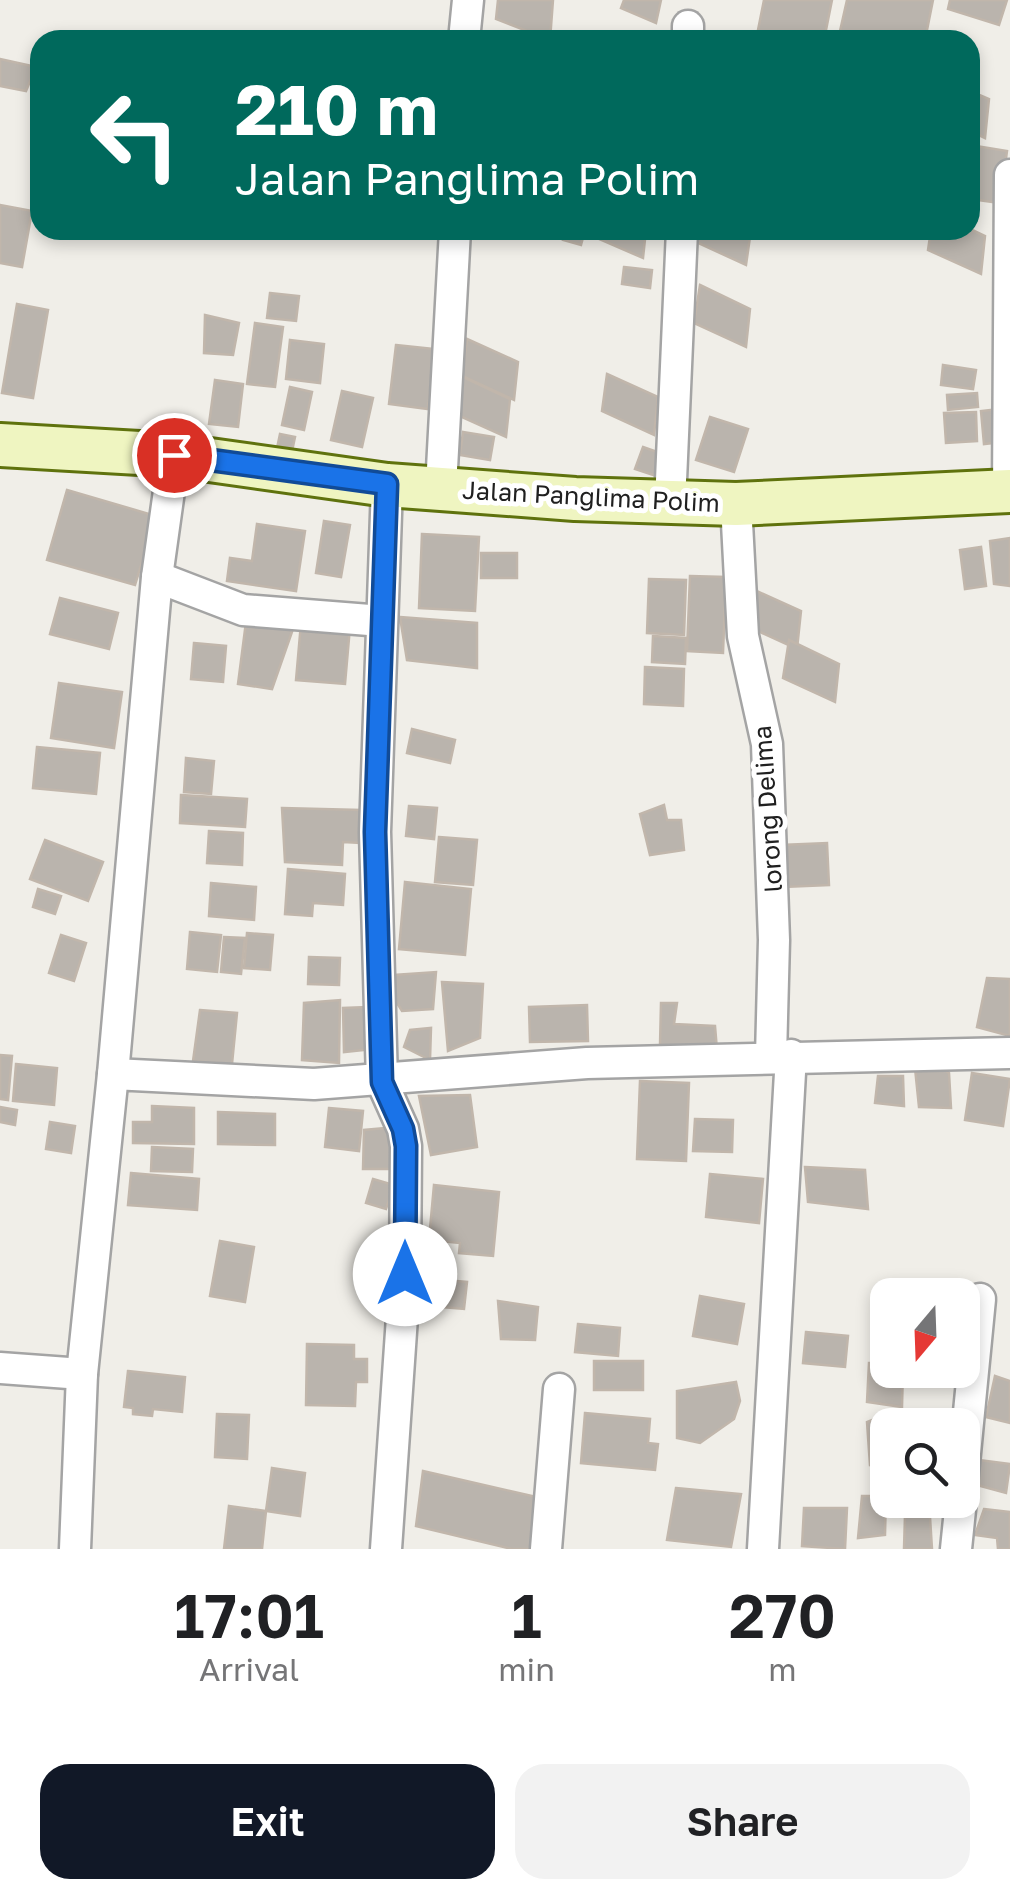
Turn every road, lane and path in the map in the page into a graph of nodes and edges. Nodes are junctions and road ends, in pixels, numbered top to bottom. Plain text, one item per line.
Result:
1 (468, 0) edge
2 (465, 30) edge
3 (1010, 175) edge
4 (454, 240) edge
5 (682, 240) edge
6 (0, 445) edge
7 (174, 455) junction
8 (387, 484) junction
9 (441, 487) junction
10 (1009, 491) edge
11 (670, 502) junction
12 (736, 504) junction
13 (157, 577) junction
14 (382, 620) junction
15 (1010, 1053) edge
16 (781, 1056) junction
17 (114, 1074) junction
18 (382, 1082) junction
19 (0, 1368) edge
20 (82, 1374) junction
21 (559, 1389) dead end
22 (959, 1518) edge
23 (75, 1549) edge
24 (386, 1549) edge
25 (546, 1549) edge
26 (762, 1549) edge
27 (956, 1549) edge

1 - 2 street
3 - 10 street
4 - 9 street
5 - 11 street
6 - 7 street, Jalan Panglima Polim
7 - 8 street, Jalan Panglima Polim
7 - 13 street
8 - 9 street, Jalan Panglima Polim
8 - 14 street
9 - 11 street, Jalan Panglima Polim
10 - 12 street, Jalan Panglima Polim
11 - 12 street, Jalan Panglima Polim
12 - 16 street, lorong Delima
13 - 14 street
13 - 17 street
14 - 18 street
15 - 16 street
16 - 18 street
16 - 26 street, lorong Delima
17 - 18 street
17 - 20 street
18 - 24 street
19 - 20 street
20 - 23 street
21 - 25 street
22 - 27 street

